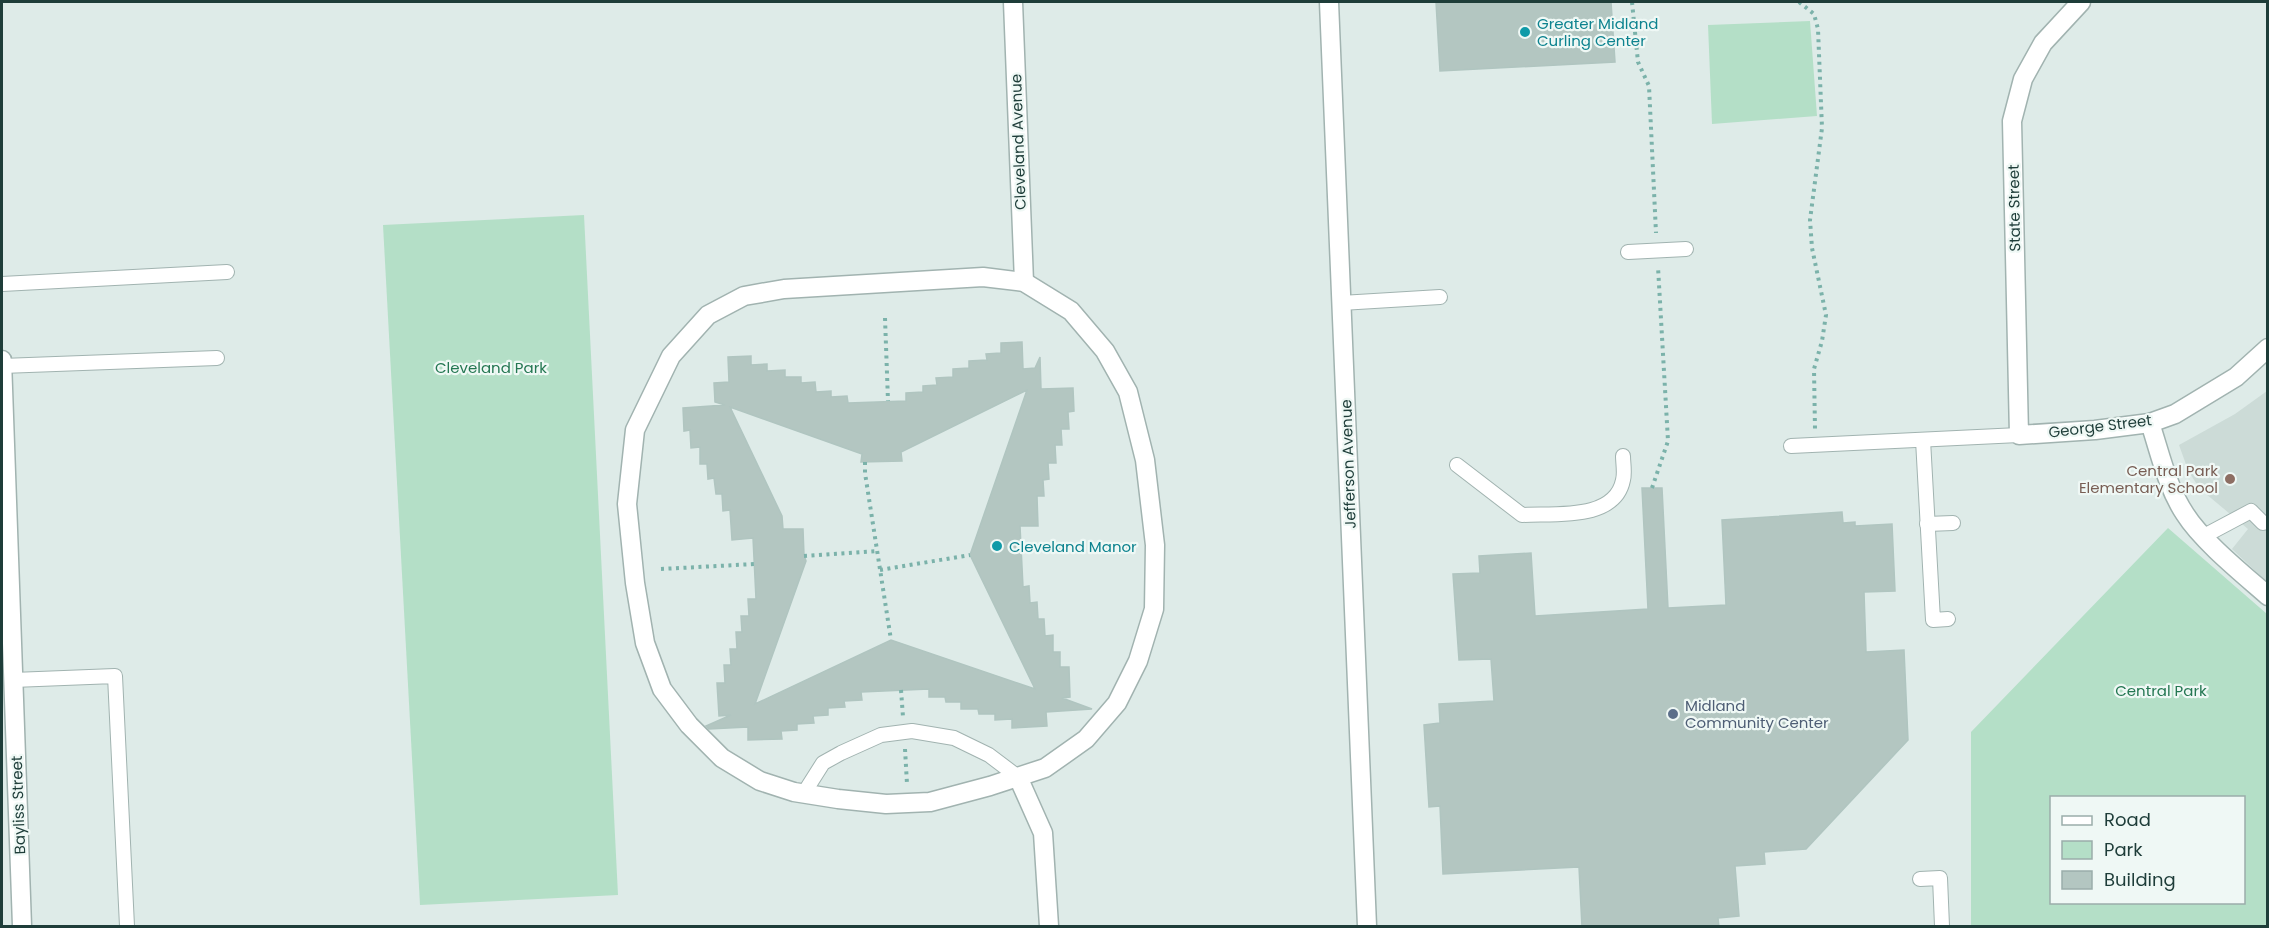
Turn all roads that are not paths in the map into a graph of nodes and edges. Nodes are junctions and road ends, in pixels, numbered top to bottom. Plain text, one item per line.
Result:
1 (1013, 2) edge
2 (1329, 2) edge
3 (2081, 2) edge
4 (1686, 249) dead end
5 (1628, 252) dead end
6 (227, 272) dead end
7 (1024, 282) junction
8 (2, 284) edge
9 (1440, 297) dead end
10 (1341, 303) junction
11 (2268, 348) edge
12 (217, 358) dead end
13 (2, 360) edge
14 (2, 366) edge
15 (2150, 423) junction
16 (2019, 435) junction
17 (1923, 440) junction
18 (1791, 446) dead end
19 (1623, 456) dead end
20 (1457, 465) dead end
21 (1953, 523) dead end
22 (2263, 523) dead end
23 (1928, 524) junction
24 (2204, 536) junction
25 (2268, 596) edge
26 (6, 598) edge
27 (1948, 619) dead end
28 (9, 684) edge
29 (9, 747) edge
30 (1018, 777) junction
31 (804, 793) junction
32 (1920, 879) dead end
33 (22, 927) edge
34 (127, 927) edge
35 (1048, 927) edge
36 (1366, 927) edge
37 (1942, 927) edge

1 - 7 street, Cleveland Avenue
2 - 10 street, Jefferson Avenue
3 - 16 street, State Street
4 - 5 lane
6 - 8 lane
7 - 30 street
7 - 31 street
9 - 10 lane
10 - 36 street, Jefferson Avenue
11 - 15 street, George Street
12 - 14 lane
13 - 14 street, Bayliss Street
14 - 26 street, Bayliss Street
15 - 16 street, George Street
15 - 24 street
16 - 17 lane
17 - 18 lane
17 - 23 lane
19 - 20 lane
21 - 23 lane
22 - 24 lane
23 - 27 lane
24 - 25 street
26 - 28 street, Bayliss Street
28 - 29 street, Bayliss Street
28 - 34 lane
29 - 33 street, Bayliss Street
30 - 31 street
30 - 31 lane
30 - 35 street
32 - 37 lane

